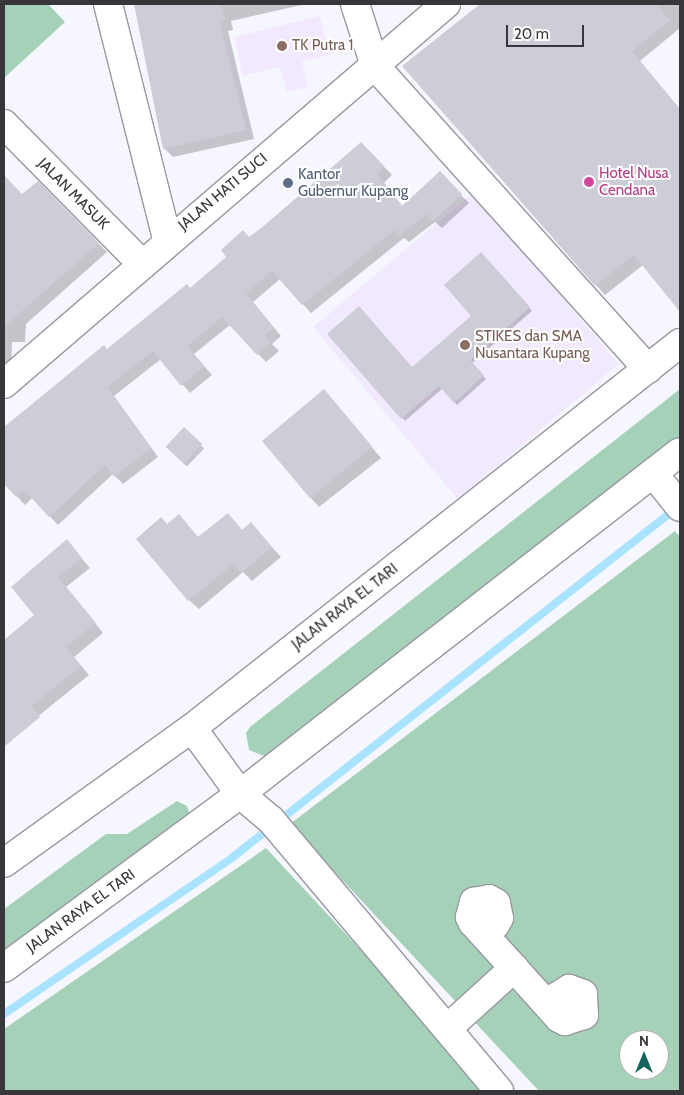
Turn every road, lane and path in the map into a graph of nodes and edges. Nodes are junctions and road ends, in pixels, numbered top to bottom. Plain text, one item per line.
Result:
1 (108, 4) edge
2 (355, 4) edge
3 (446, 4) edge
4 (375, 66) junction
5 (4, 124) edge
6 (167, 240) junction
7 (142, 264) junction
8 (680, 343) edge
9 (648, 369) junction
10 (4, 384) edge
11 (680, 452) edge
12 (667, 490) edge
13 (192, 728) junction
14 (240, 794) junction
15 (4, 863) edge
16 (473, 924) dead end
17 (4, 968) edge
18 (514, 968) junction
19 (558, 1018) dead end
20 (449, 1026) junction
21 (499, 1091) edge

1 - 6 main road
2 - 4 main road
3 - 4 main road, JALAN HATI SUCI
4 - 6 main road, JALAN HATI SUCI
4 - 9 main road
5 - 7 main road, JALAN MASUK
6 - 7 main road, JALAN HATI SUCI
7 - 10 main road, JALAN HATI SUCI
8 - 9 main road, JALAN RAYA EL TARI
9 - 13 main road, JALAN RAYA EL TARI
11 - 12 main road, JALAN RAYA EL TARI
12 - 14 main road, JALAN RAYA EL TARI
13 - 14 main road
13 - 15 main road, JALAN RAYA EL TARI
14 - 17 main road, JALAN RAYA EL TARI
14 - 20 main road
16 - 18 main road
18 - 19 main road
18 - 20 main road
20 - 21 main road

